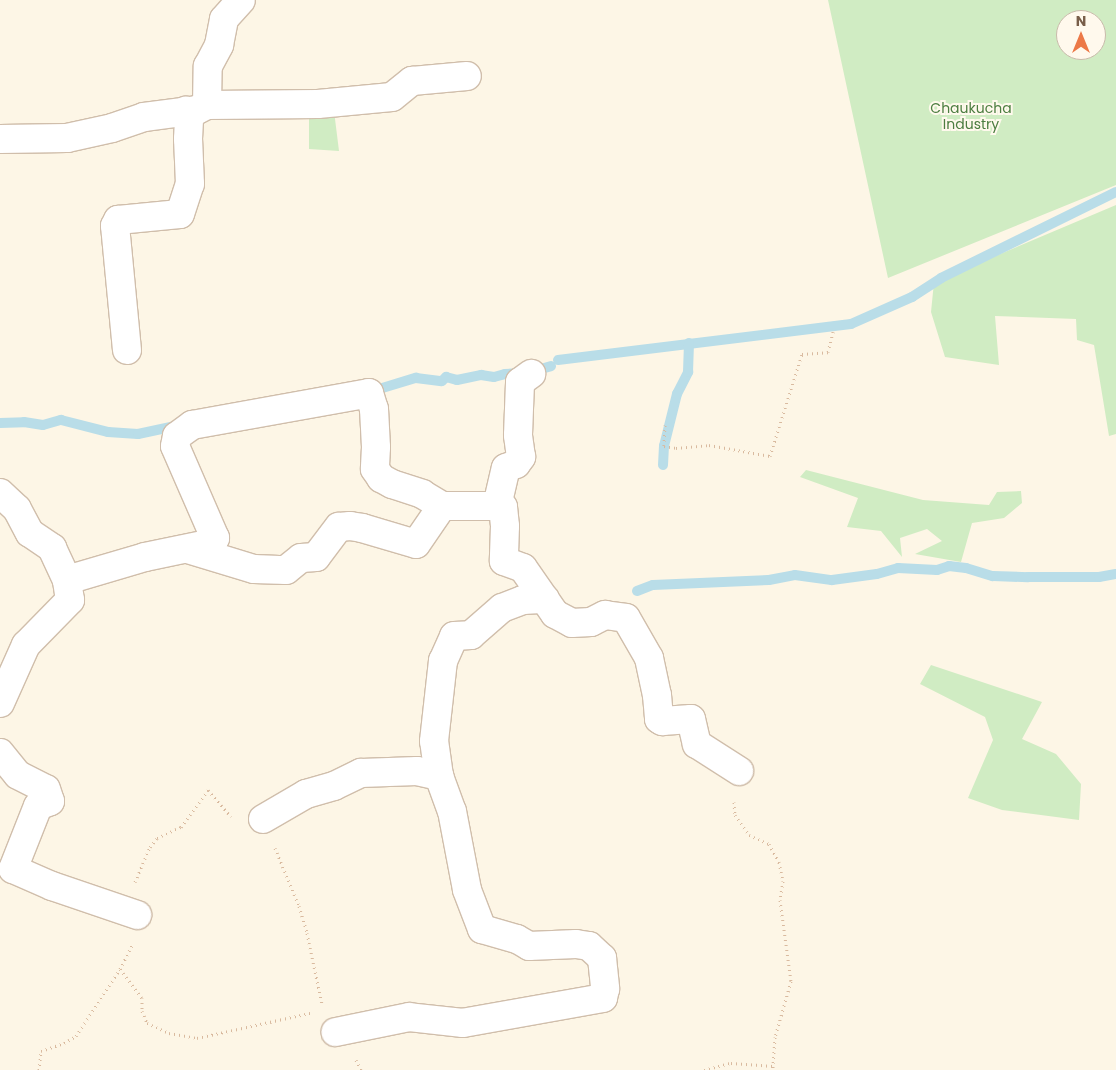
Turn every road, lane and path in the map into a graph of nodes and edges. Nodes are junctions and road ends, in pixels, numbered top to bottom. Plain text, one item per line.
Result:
1 (241, 0) edge
2 (467, 76) dead end
3 (197, 108) junction
4 (0, 139) edge
5 (833, 332) dead end
6 (127, 350) dead end
7 (530, 374) dead end
8 (665, 425) dead end
9 (0, 493) edge
10 (442, 506) junction
11 (497, 506) junction
12 (188, 549) junction
13 (67, 580) junction
14 (545, 599) junction
15 (0, 703) edge
16 (0, 753) edge
17 (739, 771) joint
18 (439, 776) junction
19 (263, 819) junction
20 (136, 915) junction
21 (120, 969) junction
22 (313, 1012) dead end
23 (329, 1021) joint
24 (773, 1068) edge
25 (39, 1070) edge
26 (704, 1070) edge

1 - 3 street
2 - 3 street
3 - 4 street
3 - 6 street
5 - 8 path
7 - 11 street
9 - 13 street
10 - 11 street
10 - 12 street
10 - 12 street
11 - 14 street
12 - 13 street
13 - 15 street
14 - 17 street
14 - 18 street
16 - 20 street
17 - 24 path
18 - 19 street
18 - 23 street
19 - 20 path
19 - 23 path
20 - 21 path
21 - 22 path
21 - 25 path
24 - 26 path

